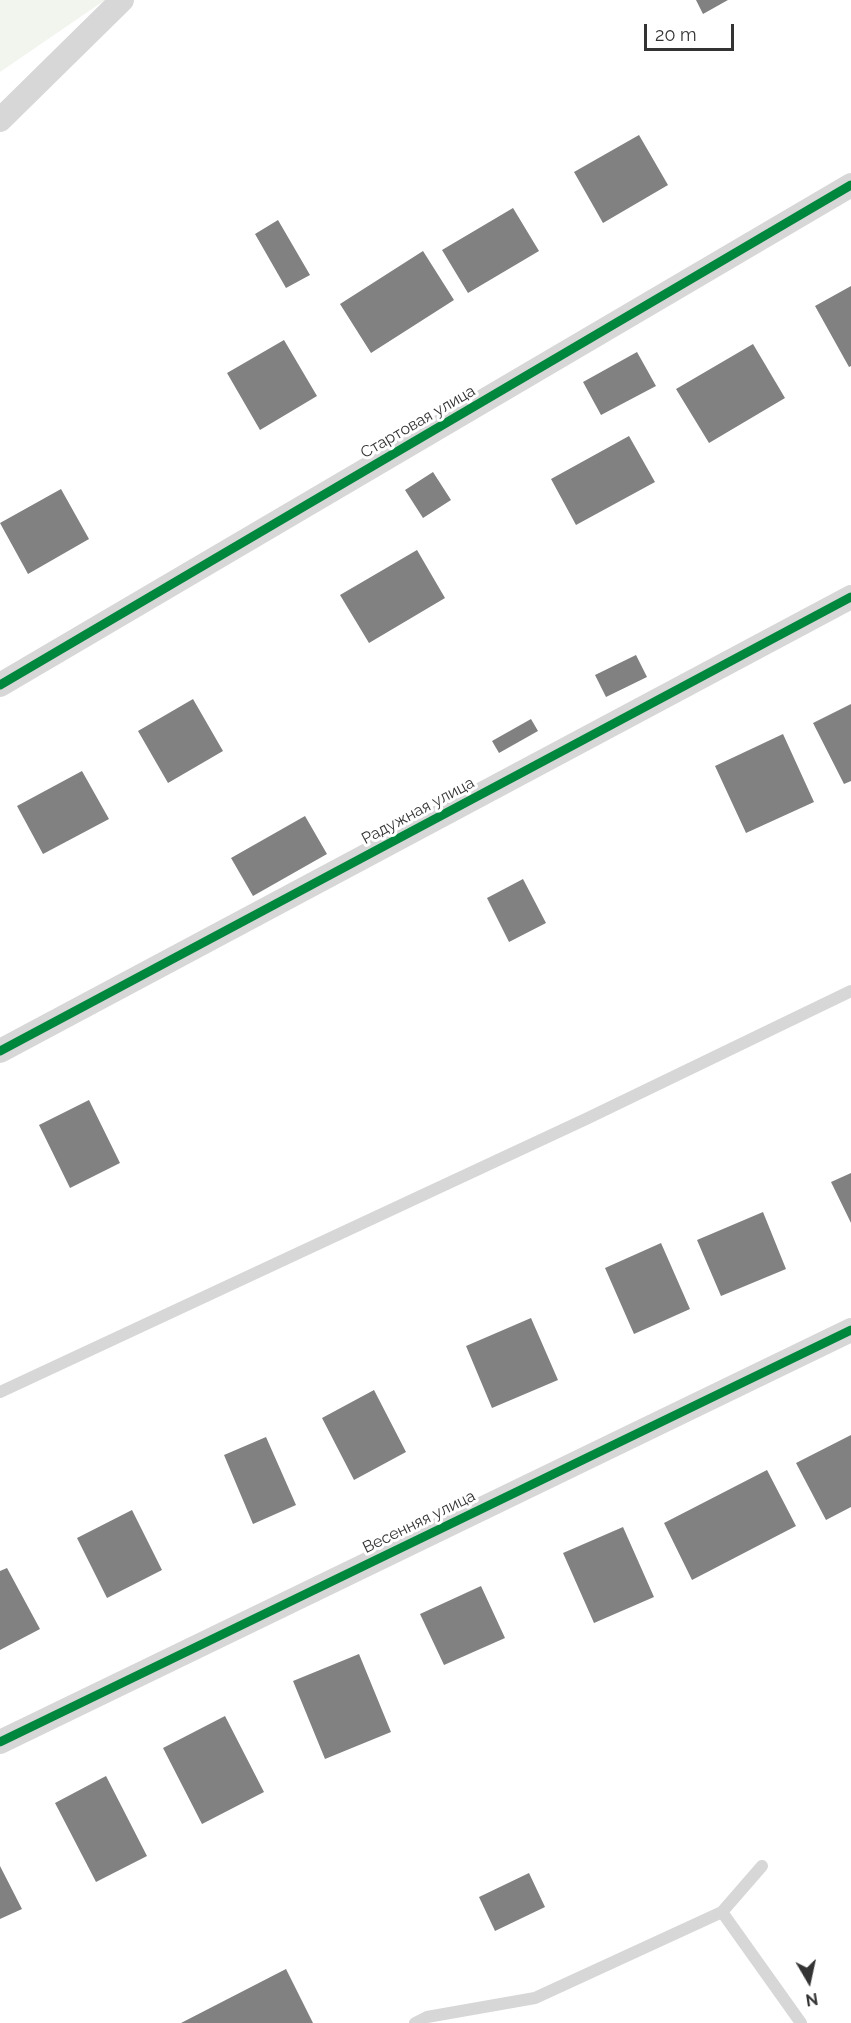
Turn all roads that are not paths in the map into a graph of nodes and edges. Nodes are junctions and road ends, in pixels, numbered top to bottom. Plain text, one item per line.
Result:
1 (122, 0) edge
2 (0, 120) edge
3 (851, 185) edge
4 (851, 597) edge
5 (0, 685) edge
6 (851, 991) edge
7 (0, 1051) edge
8 (851, 1330) edge
9 (0, 1392) edge
10 (0, 1742) edge
11 (762, 1866) dead end
12 (722, 1912) junction
13 (429, 2020) edge
14 (415, 2023) edge
15 (801, 2023) edge

1 - 2 street
3 - 5 street, Стартовая улица
4 - 7 street, Радужная улица
6 - 9 lane
8 - 10 street, Весенняя улица
11 - 12 lane
12 - 13 lane
12 - 15 lane
13 - 14 lane

